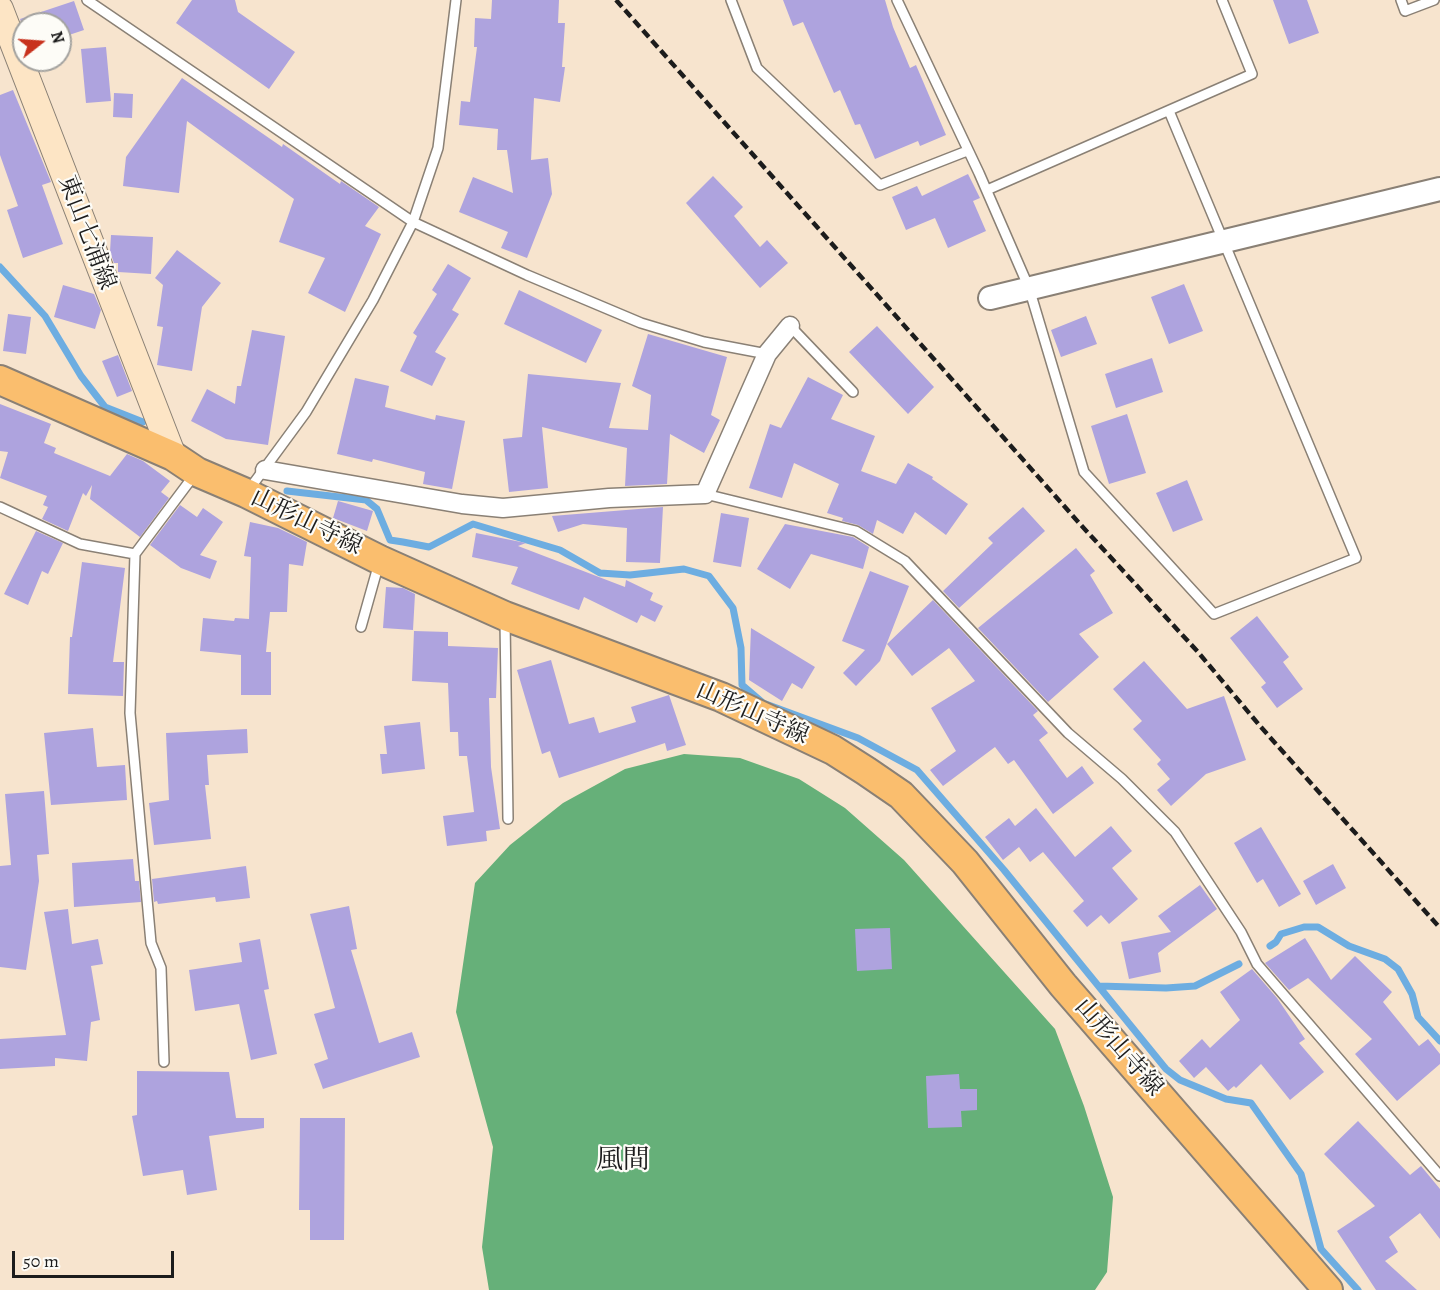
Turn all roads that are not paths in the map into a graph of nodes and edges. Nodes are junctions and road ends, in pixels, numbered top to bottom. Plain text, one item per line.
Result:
1 (87, 0) edge
2 (456, 0) edge
3 (731, 0) edge
4 (897, 0) edge
5 (1222, 0) edge
6 (1401, 0) edge
7 (1434, 0) edge
8 (0, 9) edge
9 (1169, 111) junction
10 (967, 152) junction
11 (1440, 189) edge
12 (987, 190) junction
13 (413, 222) junction
14 (1223, 241) junction
15 (1029, 288) junction
16 (990, 298) dead end
17 (790, 326) joint
18 (767, 354) junction
19 (0, 380) edge
20 (853, 392) dead end
21 (173, 456) junction
22 (265, 470) junction
23 (196, 472) junction
24 (246, 493) junction
25 (705, 494) junction
26 (0, 507) edge
27 (135, 554) junction
28 (380, 560) junction
29 (505, 616) junction
30 (361, 627) dead end
31 (508, 819) dead end
32 (164, 1062) dead end
33 (1440, 1176) edge
34 (1328, 1290) edge

1 - 13 lane
2 - 13 lane
3 - 10 lane
4 - 10 lane
5 - 9 lane
6 - 7 lane
8 - 21 main road, 東山七浦線
9 - 12 lane
9 - 14 lane
10 - 12 lane
11 - 14 street
12 - 15 lane
13 - 18 lane
13 - 22 lane
14 - 15 street
14 - 15 lane
15 - 16 street
17 - 18 street
17 - 20 lane
18 - 25 street
19 - 21 main road, 山形山寺線
21 - 23 main road, 山形山寺線
22 - 24 lane
22 - 25 street
23 - 24 main road, 山形山寺線
23 - 27 lane
24 - 28 main road, 山形山寺線
25 - 33 lane
26 - 27 lane
27 - 32 lane
28 - 29 main road, 山形山寺線
28 - 30 lane
29 - 31 lane
29 - 34 main road, 山形山寺線

